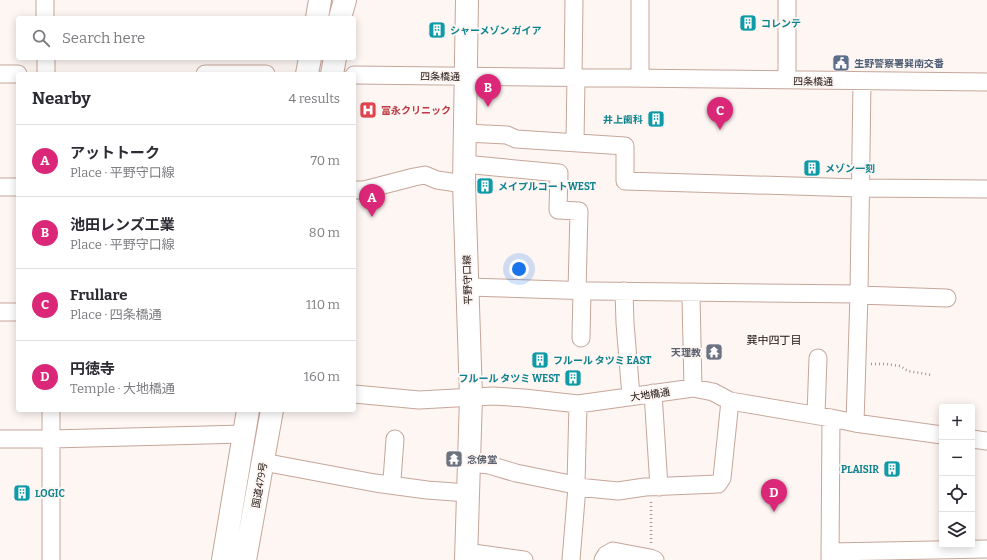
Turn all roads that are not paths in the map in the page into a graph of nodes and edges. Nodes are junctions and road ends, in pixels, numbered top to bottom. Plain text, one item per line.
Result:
1 (45, 0) edge
2 (320, 0) edge
3 (345, 0) edge
4 (467, 0) edge
5 (574, 0) edge
6 (640, 0) edge
7 (788, 0) edge
8 (46, 16) edge
9 (317, 16) edge
10 (341, 16) edge
11 (46, 60) edge
12 (310, 60) edge
13 (334, 60) edge
14 (46, 72) edge
15 (307, 72) edge
16 (332, 72) edge
17 (0, 74) edge
18 (16, 74) edge
19 (356, 75) edge
20 (467, 77) junction
21 (575, 78) junction
22 (640, 78) junction
23 (787, 80) junction
24 (862, 81) junction
25 (987, 82) edge
26 (465, 133) junction
27 (575, 142) junction
28 (464, 174) junction
29 (0, 187) edge
30 (16, 187) edge
31 (860, 188) junction
32 (987, 189) edge
33 (356, 190) edge
34 (468, 287) junction
35 (580, 291) junction
36 (624, 291) junction
37 (693, 292) junction
38 (859, 294) junction
39 (947, 298) dead end
40 (0, 312) edge
41 (16, 312) edge
42 (581, 338) dead end
43 (818, 358) dead end
44 (692, 388) junction
45 (653, 393) junction
46 (356, 394) edge
47 (631, 396) junction
48 (471, 397) junction
49 (730, 401) junction
50 (578, 404) junction
51 (51, 412) edge
52 (248, 412) edge
53 (272, 412) edge
54 (823, 417) junction
55 (855, 423) junction
56 (244, 434) junction
57 (939, 435) edge
58 (395, 438) dead end
59 (0, 439) edge
60 (52, 439) junction
61 (975, 439) edge
62 (987, 441) edge
63 (263, 462) junction
64 (469, 463) junction
65 (389, 485) junction
66 (655, 487) junction
67 (577, 488) junction
68 (468, 493) junction
69 (987, 549) edge
70 (466, 556) edge
71 (830, 556) edge
72 (652, 559) edge
73 (51, 560) edge
74 (223, 560) edge
75 (245, 560) edge
76 (524, 560) edge
77 (571, 560) edge
78 (603, 560) edge

1 - 8 street
2 - 9 main road
3 - 10 main road
4 - 20 main road, 平野守口線
5 - 21 street
6 - 22 street
7 - 23 street
11 - 14 street
12 - 15 main road
13 - 16 main road
17 - 18 street
19 - 20 street, 四条橋通
20 - 21 street, 四条橋通
20 - 26 main road, 平野守口線
21 - 22 street, 四条橋通
21 - 27 street
22 - 23 street, 四条橋通
23 - 24 street, 四条橋通
24 - 25 street, 四条橋通
24 - 31 street
26 - 27 street
26 - 28 main road, 平野守口線
27 - 31 street
28 - 33 street
28 - 34 main road, 平野守口線
28 - 35 street
29 - 30 street
31 - 32 street
31 - 38 street
34 - 35 street
34 - 48 main road, 平野守口線
35 - 36 street
35 - 42 street
36 - 37 street
36 - 47 street
37 - 38 street
37 - 44 street
38 - 39 street
38 - 55 street
40 - 41 street
43 - 54 street
44 - 45 street, 大地橋通
44 - 49 street, 大地橋通
45 - 47 street, 大地橋通
45 - 66 street
46 - 48 street, 大地橋通
47 - 50 street, 大地橋通
48 - 50 street, 大地橋通
48 - 64 main road, 平野守口線
49 - 54 street, 大地橋通
49 - 66 street
50 - 67 street
51 - 60 street
52 - 56 main road
53 - 63 main road, 国道479号
54 - 55 street, 大地橋通
54 - 71 street
55 - 57 street, 大地橋通
56 - 60 street
56 - 74 main road
58 - 65 street
59 - 60 street
60 - 73 street
61 - 62 street
63 - 65 street
63 - 75 main road, 国道479号
64 - 67 street
64 - 68 main road, 平野守口線
65 - 68 street
66 - 67 street
67 - 77 street
68 - 70 main road, 平野守口線
69 - 71 street
70 - 76 street
72 - 78 street

